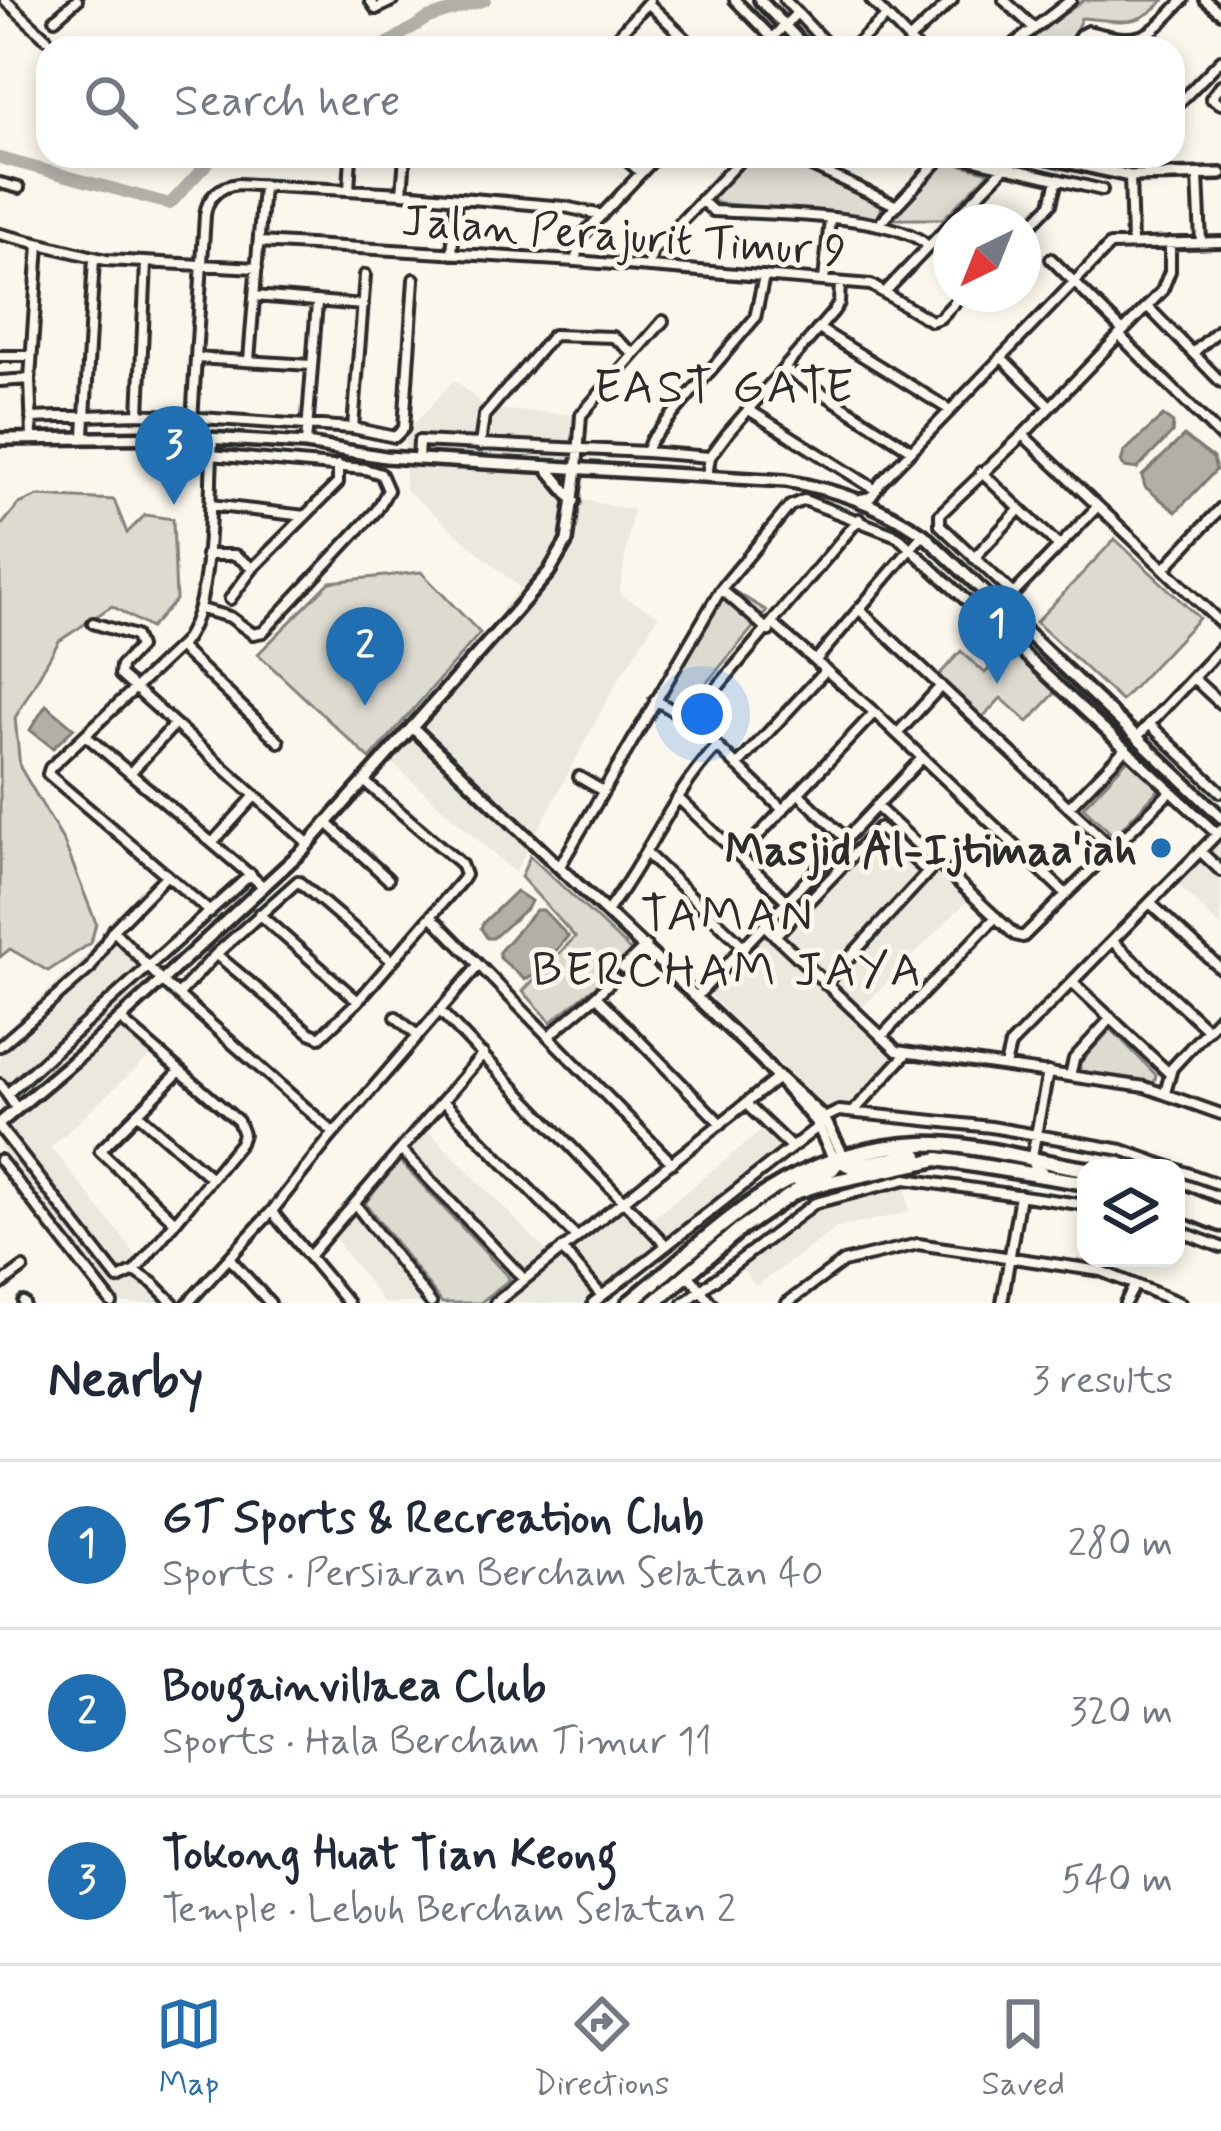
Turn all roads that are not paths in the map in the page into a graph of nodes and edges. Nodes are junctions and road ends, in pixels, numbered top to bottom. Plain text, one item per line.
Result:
1 (5, 0) edge
2 (77, 0) edge
3 (394, 0) edge
4 (735, 0) edge
5 (760, 0) edge
6 (785, 0) edge
7 (871, 0) edge
8 (952, 0) edge
9 (1004, 0) edge
10 (1071, 0) edge
11 (1184, 0) edge
12 (1205, 0) edge
13 (649, 1) edge
14 (373, 4) edge
15 (797, 13) junction
16 (1221, 14) edge
17 (886, 17) junction
18 (55, 19) dead end
19 (785, 25) junction
20 (1034, 28) junction
21 (44, 36) edge
22 (618, 36) edge
23 (680, 36) edge
24 (770, 36) edge
25 (774, 36) edge
26 (795, 36) edge
27 (819, 36) edge
28 (865, 36) edge
29 (905, 36) edge
30 (920, 36) edge
31 (1024, 36) edge
32 (1080, 36) edge
33 (1110, 36) edge
34 (1148, 36) edge
35 (1221, 60) edge
36 (1221, 85) edge
37 (1185, 97) edge
38 (1221, 104) edge
39 (350, 168) edge
40 (404, 168) edge
41 (636, 168) edge
42 (645, 168) edge
43 (732, 168) edge
44 (816, 168) edge
45 (931, 168) edge
46 (1004, 168) edge
47 (1009, 168) edge
48 (1102, 168) edge
49 (641, 172) junction
50 (1221, 174) edge
51 (1130, 176) junction
52 (1198, 176) junction
53 (1057, 180) junction
54 (0, 183) edge
55 (262, 187) junction
56 (19, 188) dead end
57 (1102, 190) dead end
58 (349, 191) junction
59 (402, 193) junction
60 (456, 199) junction
61 (701, 200) junction
62 (969, 204) edge
63 (896, 205) junction
64 (602, 214) junction
65 (1041, 214) edge
66 (830, 218) junction
67 (877, 226) junction
68 (0, 234) edge
69 (259, 242) junction
70 (933, 242) edge
71 (1202, 242) junction
72 (1221, 242) edge
73 (1170, 243) junction
74 (39, 244) junction
75 (1132, 244) junction
76 (928, 247) junction
77 (452, 254) junction
78 (94, 258) junction
79 (1051, 259) dead end
80 (576, 261) junction
81 (146, 263) junction
82 (201, 265) junction
83 (648, 267) junction
84 (257, 268) junction
85 (365, 275) dead end
86 (764, 276) junction
87 (414, 278) dead end
88 (824, 281) junction
89 (1074, 282) junction
90 (840, 283) junction
91 (885, 292) junction
92 (255, 296) junction
93 (317, 303) junction
94 (363, 305) junction
95 (1148, 308) junction
96 (944, 312) edge
97 (663, 321) dead end
98 (819, 328) junction
99 (1221, 328) edge
100 (1121, 333) junction
101 (634, 353) junction
102 (1193, 353) junction
103 (0, 356) edge
104 (31, 356) junction
105 (1001, 357) junction
106 (196, 358) junction
107 (249, 360) junction
108 (310, 365) junction
109 (784, 368) junction
110 (30, 379) junction
111 (0, 381) edge
112 (1221, 382) edge
113 (1050, 406) junction
114 (749, 410) junction
115 (950, 410) junction
116 (139, 414) junction
117 (86, 416) junction
118 (31, 418) junction
119 (192, 418) junction
120 (306, 425) junction
121 (353, 428) junction
122 (84, 435) junction
123 (1023, 435) junction
124 (190, 436) junction
125 (32, 437) junction
126 (1221, 437) edge
127 (0, 439) edge
128 (213, 439) junction
129 (306, 444) junction
130 (480, 445) junction
131 (911, 450) junction
132 (577, 451) junction
133 (646, 452) junction
134 (212, 455) junction
135 (710, 457) junction
136 (418, 459) junction
137 (338, 465) junction
138 (547, 468) junction
139 (577, 469) junction
140 (981, 472) junction
141 (707, 475) junction
142 (875, 492) junction
143 (862, 500) junction
144 (575, 503) junction
145 (210, 505) junction
146 (1098, 506) junction
147 (880, 508) junction
148 (1221, 508) edge
149 (1020, 509) junction
150 (305, 516) junction
151 (860, 519) junction
152 (923, 534) junction
153 (1059, 546) junction
154 (910, 548) junction
155 (206, 555) junction
156 (974, 558) junction
157 (253, 568) junction
158 (1164, 568) junction
159 (722, 589) junction
160 (1013, 594) junction
161 (230, 599) dead end
162 (1001, 607) junction
163 (200, 609) junction
164 (859, 609) junction
165 (1219, 617) edge
166 (93, 623) dead end
167 (771, 628) junction
168 (179, 647) junction
169 (1221, 648) edge
170 (816, 660) junction
171 (827, 670) junction
172 (1193, 678) junction
173 (941, 686) junction
174 (134, 690) junction
175 (656, 700) junction
176 (1221, 704) edge
177 (875, 713) junction
178 (690, 720) junction
179 (1149, 724) junction
180 (173, 726) junction
181 (412, 727) junction
182 (897, 734) junction
183 (85, 735) junction
184 (1137, 737) junction
185 (279, 742) dead end
186 (717, 747) junction
187 (1126, 748) junction
188 (922, 758) junction
189 (737, 766) junction
190 (131, 772) junction
191 (579, 777) dead end
192 (364, 781) junction
193 (1171, 790) junction
194 (603, 791) junction
195 (1221, 792) edge
196 (798, 794) junction
197 (253, 798) junction
198 (679, 800) junction
199 (876, 806) junction
200 (1069, 807) junction
201 (783, 810) junction
202 (1221, 818) edge
203 (327, 824) junction
204 (1219, 832) edge
205 (850, 835) junction
206 (214, 841) junction
207 (865, 842) junction
208 (309, 844) junction
209 (1112, 848) junction
210 (1200, 851) junction
211 (647, 854) junction
212 (739, 856) junction
213 (937, 862) junction
214 (560, 866) junction
215 (285, 868) junction
216 (1221, 871) edge
217 (928, 872) junction
218 (250, 874) junction
219 (167, 875) junction
220 (388, 879) dead end
221 (299, 882) junction
222 (264, 887) junction
223 (1066, 894) junction
224 (787, 901) junction
225 (1150, 903) junction
226 (608, 910) junction
227 (210, 912) junction
228 (259, 914) junction
229 (431, 916) junction
230 (996, 917) junction
231 (764, 926) junction
232 (113, 930) junction
233 (775, 936) junction
234 (1112, 941) junction
235 (646, 946) junction
236 (744, 947) junction
237 (216, 954) junction
238 (392, 961) junction
239 (479, 964) junction
240 (151, 968) junction
241 (623, 968) dead end
242 (1221, 969) edge
243 (614, 978) dead end
244 (162, 981) junction
245 (1072, 982) junction
246 (825, 984) junction
247 (179, 994) junction
248 (698, 995) junction
249 (596, 996) junction
250 (358, 1001) junction
251 (440, 1011) junction
252 (1221, 1016) edge
253 (396, 1017) dead end
254 (1111, 1018) junction
255 (120, 1019) junction
256 (1208, 1030) junction
257 (418, 1036) junction
258 (549, 1036) junction
259 (881, 1037) junction
260 (0, 1046) edge
261 (907, 1053) junction
262 (483, 1054) junction
263 (1005, 1066) junction
264 (179, 1072) junction
265 (1048, 1072) junction
266 (1169, 1073) junction
267 (1070, 1076) junction
268 (779, 1078) junction
269 (0, 1084) edge
270 (1165, 1093) junction
271 (7, 1094) junction
272 (443, 1101) junction
273 (746, 1103) junction
274 (17, 1109) junction
275 (854, 1112) junction
276 (137, 1113) junction
277 (1221, 1114) edge
278 (820, 1122) junction
279 (721, 1124) junction
280 (0, 1125) edge
281 (334, 1133) junction
282 (1036, 1135) junction
283 (790, 1146) junction
284 (401, 1150) junction
285 (838, 1158) junction
286 (938, 1159) junction
287 (0, 1160) edge
288 (1031, 1161) junction
289 (672, 1162) junction
290 (1077, 1168) edge
291 (211, 1178) junction
292 (1062, 1178) junction
293 (1077, 1181) edge
294 (1221, 1185) edge
295 (1020, 1195) junction
296 (1185, 1199) edge
297 (625, 1200) junction
298 (354, 1204) junction
299 (1077, 1204) edge
300 (772, 1206) junction
301 (1185, 1210) edge
302 (272, 1211) junction
303 (1221, 1213) edge
304 (176, 1222) junction
305 (1221, 1224) edge
306 (1185, 1233) edge
307 (577, 1238) junction
308 (665, 1244) junction
309 (1221, 1247) edge
310 (562, 1250) junction
311 (311, 1254) junction
312 (1010, 1257) junction
313 (230, 1258) junction
314 (684, 1267) junction
315 (23, 1268) dead end
316 (135, 1271) junction
317 (118, 1279) junction
318 (524, 1280) junction
319 (0, 1285) edge
320 (1135, 1285) junction
321 (700, 1289) junction
322 (102, 1290) junction
323 (597, 1300) edge
324 (112, 1303) edge
325 (173, 1303) edge
326 (188, 1303) edge
327 (270, 1303) edge
328 (348, 1303) edge
329 (430, 1303) edge
330 (495, 1303) edge
331 (629, 1303) edge
332 (643, 1303) edge
333 (654, 1303) edge
334 (684, 1303) edge
335 (711, 1303) edge
336 (787, 1303) edge
337 (1002, 1303) edge
338 (1124, 1303) edge
339 (1180, 1303) edge

1 - 21 street
2 - 18 street
3 - 14 street
4 - 24 street
5 - 19 street
6 - 15 street
7 - 17 street
8 - 30 street
9 - 20 street
10 - 20 street
11 - 34 street
12 - 16 street
13 - 22 street
13 - 23 street
15 - 19 street
15 - 27 street
17 - 28 street
17 - 29 street
19 - 25 street
19 - 26 street
20 - 31 street
32 - 33 street
35 - 37 street
36 - 38 street
39 - 58 street
40 - 59 street
41 - 49 street
42 - 49 street
43 - 61 street
44 - 63 street
45 - 63 street
46 - 62 street
47 - 53 street
48 - 51 street
49 - 64 street
50 - 52 street
51 - 52 street
51 - 75 street
52 - 71 street
53 - 57 street
53 - 65 street
54 - 56 street
55 - 58 street
55 - 69 street
55 - 82 street
58 - 59 street
59 - 60 street
60 - 64 street
60 - 77 street
61 - 66 street
61 - 83 street
63 - 67 street
64 - 80 street
66 - 67 street
66 - 88 street
67 - 76 street
68 - 74 street
69 - 77 street, Jalan Perajurit Timur 9
69 - 84 street
70 - 76 street
71 - 72 street
71 - 73 street
73 - 75 street
73 - 95 street
74 - 78 street
74 - 104 street
75 - 89 street
76 - 91 street
77 - 80 street, Jalan Perajurit Timur 9
78 - 81 street
78 - 117 street
79 - 89 street
80 - 83 street, Jalan Perajurit Timur 9
81 - 82 street
81 - 116 street
82 - 84 street
82 - 106 street
83 - 86 street, Jalan Perajurit Timur 9
84 - 92 street
85 - 94 street
86 - 88 street, Jalan Perajurit Timur 9
86 - 133 street
87 - 121 street
88 - 90 street, Jalan Perajurit Timur 9
89 - 100 street
89 - 105 street
90 - 91 street, Jalan Perajurit Timur 9
90 - 98 street
91 - 96 street, Jalan Perajurit Timur 9
92 - 93 street
92 - 107 street
93 - 94 street
93 - 108 street
94 - 121 street
95 - 100 street
95 - 102 street
97 - 101 street
98 - 109 street
98 - 115 street
99 - 102 street
100 - 113 street
100 - 126 street
101 - 130 street
101 - 132 street
102 - 112 street
103 - 104 street
104 - 110 street
105 - 113 street
105 - 115 street
106 - 107 street
106 - 119 street
107 - 108 street
108 - 120 street
109 - 114 street
109 - 131 street
110 - 111 street
110 - 118 street
113 - 123 street
114 - 135 street
114 - 142 street
115 - 131 street
116 - 117 street
116 - 119 street
117 - 118 street
117 - 122 street
118 - 125 street
119 - 120 street
119 - 124 street
120 - 121 street
120 - 129 street
122 - 124 street
122 - 125 street
123 - 140 street
123 - 146 street
124 - 128 street
125 - 127 street
128 - 129 street
128 - 134 street
129 - 136 street
130 - 132 street
130 - 136 street
131 - 142 street
132 - 133 street
132 - 139 street
133 - 135 street
134 - 137 street
134 - 145 street
135 - 141 street
136 - 138 street
137 - 150 street
137 - 163 street
138 - 139 street
138 - 144 street
139 - 141 street
139 - 144 street
140 - 149 street
140 - 156 street
141 - 143 street
142 - 143 street
142 - 147 street
143 - 147 street
144 - 181 street
145 - 150 street
145 - 155 street
146 - 153 street
146 - 158 street
147 - 152 street
148 - 158 street
149 - 153 street
149 - 156 street
150 - 157 street
151 - 154 street
151 - 159 street
151 - 167 street
152 - 154 street
152 - 162 street
153 - 160 street
154 - 164 street
154 - 187 street
155 - 157 street
155 - 163 street
156 - 160 street
157 - 161 street
158 - 165 street
159 - 167 street
159 - 175 street
160 - 162 street
162 - 184 street
163 - 168 street
164 - 170 street
164 - 173 street
166 - 174 street
167 - 170 street
167 - 178 street
168 - 174 street
168 - 185 street
169 - 172 street
170 - 171 street
171 - 177 street
171 - 189 street
172 - 176 street
172 - 179 street
173 - 182 street
173 - 200 street
174 - 180 street
174 - 183 street
175 - 178 street
175 - 194 street
177 - 182 street
177 - 196 street
178 - 186 street
179 - 184 street
179 - 195 street
180 - 190 street
180 - 197 street
181 - 192 street
181 - 214 street
182 - 188 street
183 - 190 street
183 - 219 street
184 - 202 street
186 - 189 street
186 - 198 street
187 - 193 street
187 - 200 street
188 - 199 street
188 - 223 street
189 - 201 street
190 - 206 street
191 - 194 street
192 - 203 street
192 - 229 street
193 - 204 street
193 - 209 street
194 - 214 street
196 - 201 street
196 - 205 street
197 - 206 street
197 - 208 street
198 - 211 street
198 - 212 street
199 - 205 street
199 - 213 street
200 - 209 street
201 - 212 street
203 - 208 street
203 - 220 street
204 - 210 street
205 - 207 street
205 - 224 street
206 - 218 street
207 - 217 street
207 - 233 street
208 - 215 street
209 - 223 street
210 - 216 street
210 - 225 street
211 - 226 street
211 - 236 street
212 - 224 street
213 - 217 street
213 - 230 street
214 - 226 street
215 - 221 street
215 - 222 street
217 - 246 street
218 - 222 street
218 - 227 street
219 - 227 street
219 - 232 street
221 - 228 street
221 - 238 street
222 - 244 street
223 - 230 street
224 - 231 street
225 - 234 street
225 - 242 street
226 - 235 street
227 - 240 street
228 - 237 street
228 - 250 street
229 - 238 street
229 - 239 street
230 - 259 street
231 - 233 street
231 - 236 street
232 - 240 street
232 - 260 street
233 - 246 street
234 - 245 street
234 - 256 street
235 - 241 street
235 - 248 street
236 - 248 street
237 - 247 street
237 - 250 street
238 - 250 street
239 - 251 street
239 - 258 street
240 - 244 street
240 - 271 street
243 - 249 street
244 - 247 street
244 - 255 street
245 - 254 street
245 - 263 street
246 - 259 street
247 - 281 street
248 - 268 street
249 - 258 street
249 - 279 street
251 - 257 street
251 - 262 street
252 - 256 street
253 - 257 street
254 - 266 street
254 - 267 street
255 - 264 street
255 - 274 street
256 - 266 street
257 - 281 street
258 - 289 street
259 - 261 street
261 - 263 street
261 - 275 street
262 - 272 street
262 - 297 street
263 - 265 street
264 - 276 street
264 - 291 street
265 - 267 street
265 - 282 street
266 - 270 street
267 - 270 street
268 - 273 street
268 - 278 street
269 - 271 street
270 - 277 street
271 - 274 street
272 - 284 street
272 - 307 street
273 - 279 street
273 - 283 street
274 - 280 street
275 - 278 street
275 - 282 street
276 - 291 street
276 - 304 street
278 - 283 street
278 - 285 street
279 - 289 street
280 - 317 street
281 - 302 street
282 - 288 street
282 - 294 street
283 - 308 street
284 - 298 street
284 - 318 street
285 - 286 main road
285 - 288 main road
285 - 300 main road
285 - 314 main road
286 - 292 main road
286 - 300 main road
287 - 322 street
288 - 290 main road
288 - 292 street
289 - 297 street
291 - 304 street
292 - 293 main road
295 - 299 street
295 - 312 street
295 - 321 street
296 - 303 main road
297 - 307 street
297 - 308 street
298 - 311 street
298 - 329 street
300 - 314 main road
301 - 305 main road
302 - 311 street
302 - 313 street
304 - 316 street
306 - 309 street
307 - 310 street
308 - 323 street
310 - 318 street
310 - 323 street
311 - 328 street
312 - 320 street
312 - 336 street
312 - 337 street
313 - 326 street
313 - 327 street
314 - 321 street
314 - 331 main road
314 - 332 main road
314 - 333 main road
315 - 319 street
316 - 317 street
316 - 325 street
317 - 322 street
318 - 330 street
320 - 338 street
320 - 339 street
321 - 334 street
321 - 335 street
322 - 324 street

